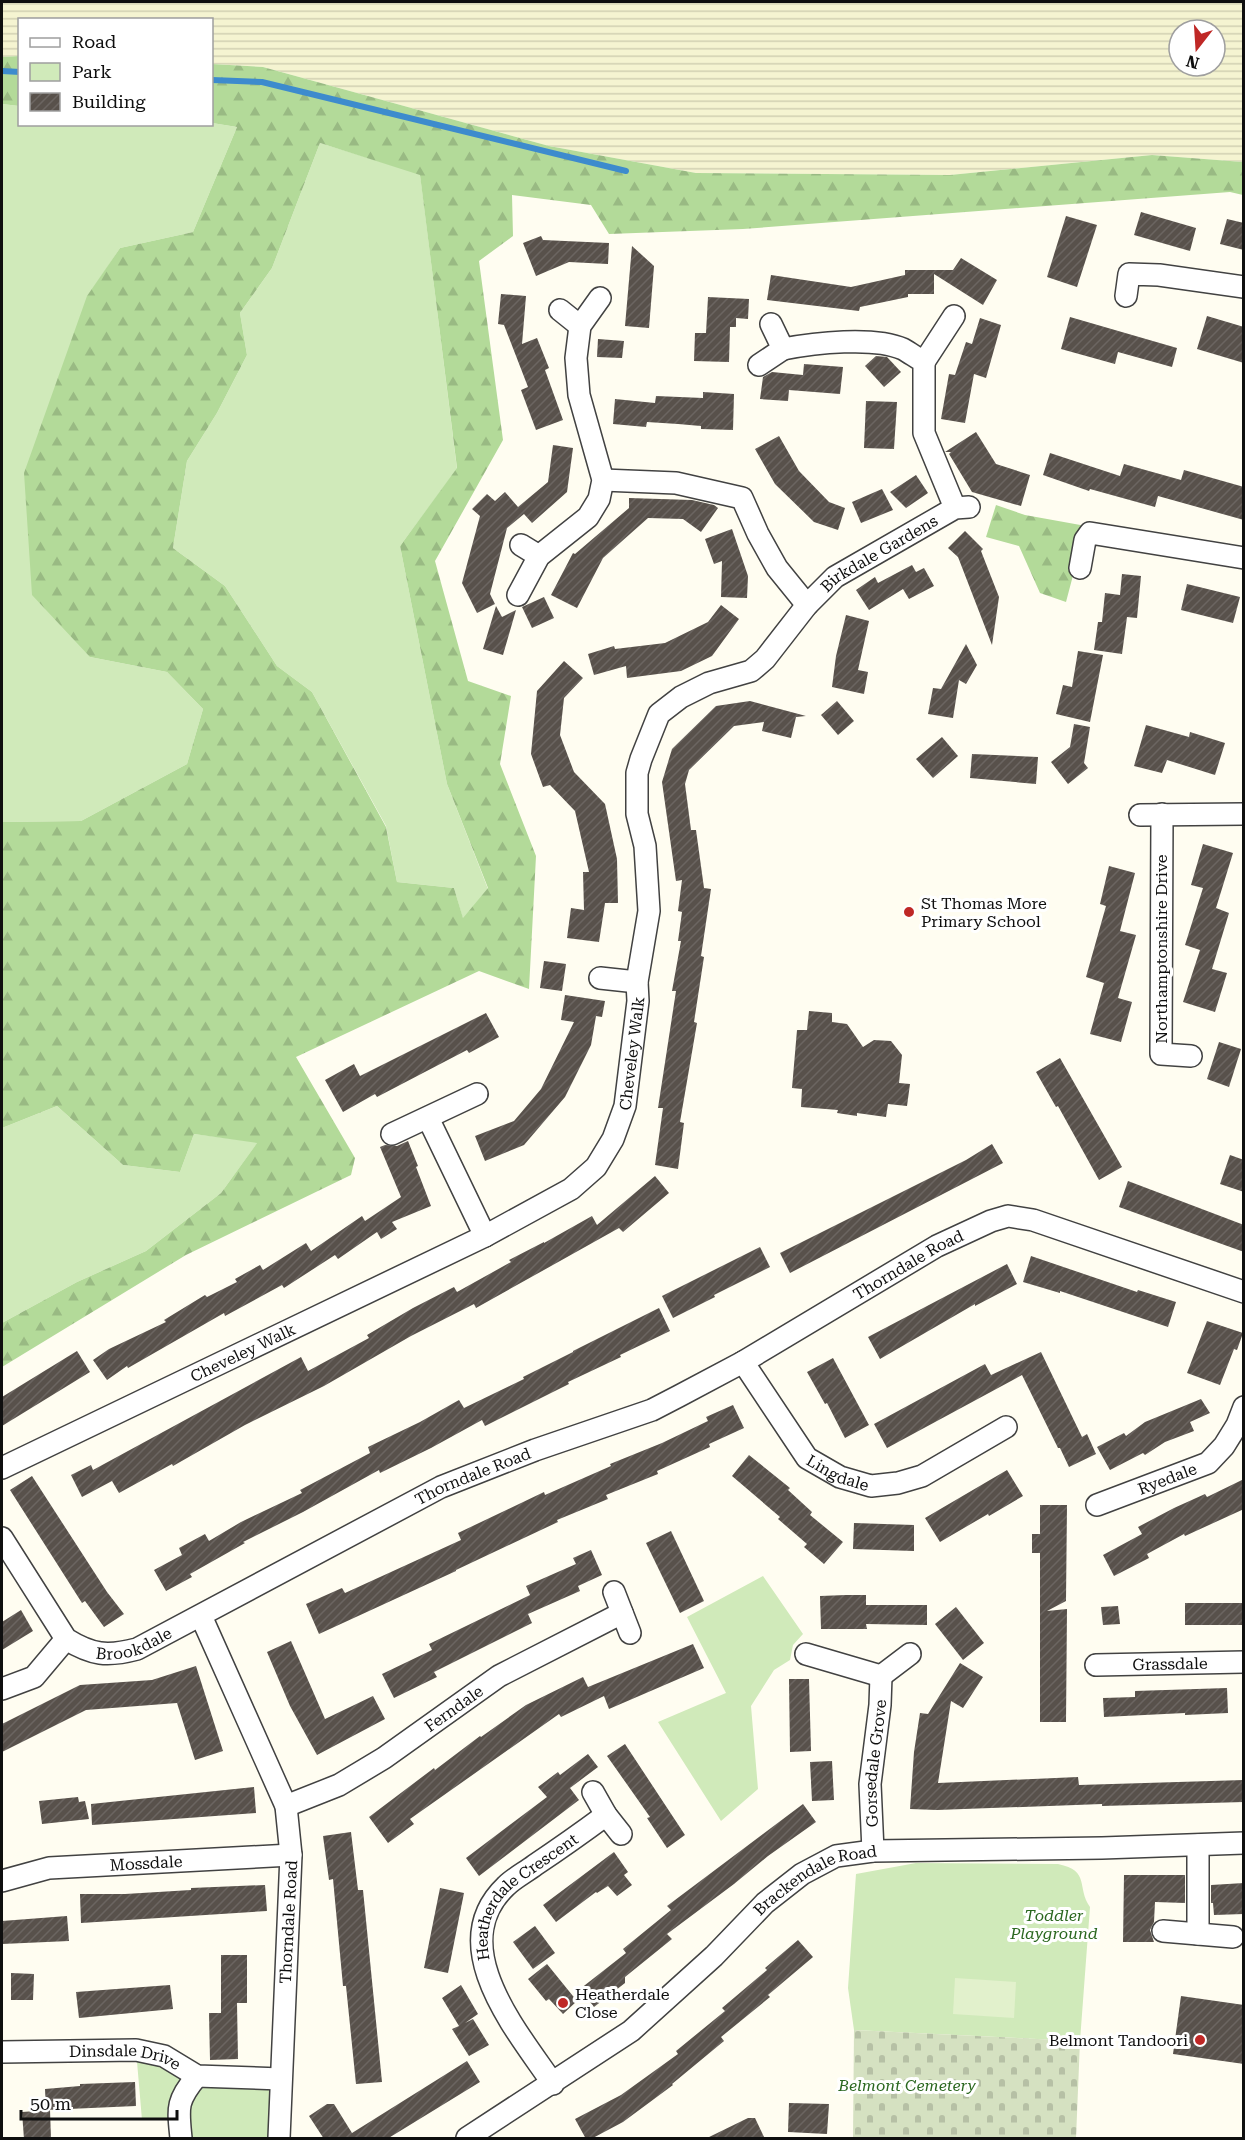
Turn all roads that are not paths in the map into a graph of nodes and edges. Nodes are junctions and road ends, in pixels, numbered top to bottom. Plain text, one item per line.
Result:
1 (1244, 287) edge
2 (1126, 296) dead end
3 (600, 297) dead end
4 (560, 310) dead end
5 (954, 316) dead end
6 (771, 324) dead end
7 (580, 326) junction
8 (783, 350) junction
9 (924, 362) junction
10 (759, 365) dead end
11 (603, 480) junction
12 (521, 545) dead end
13 (538, 556) junction
14 (1244, 558) edge
15 (1080, 568) dead end
16 (518, 596) dead end
17 (807, 605) junction
18 (1162, 814) junction
19 (1244, 814) edge
20 (1140, 815) dead end
21 (649, 911) joint
22 (600, 978) dead end
23 (637, 982) junction
24 (1191, 1056) dead end
25 (477, 1094) dead end
26 (428, 1118) junction
27 (392, 1134) dead end
28 (485, 1236) junction
29 (1244, 1292) edge
30 (743, 1362) junction
31 (1244, 1407) edge
32 (1008, 1428) dead end
33 (2, 1468) edge
34 (1097, 1505) dead end
35 (2, 1538) edge
36 (614, 1592) dead end
37 (622, 1613) junction
38 (201, 1616) junction
39 (630, 1633) dead end
40 (66, 1639) junction
41 (806, 1654) dead end
42 (910, 1654) dead end
43 (1244, 1662) edge
44 (1096, 1665) dead end
45 (881, 1676) junction
46 (2, 1689) edge
47 (594, 1792) dead end
48 (286, 1806) junction
49 (606, 1815) junction
50 (621, 1834) dead end
51 (1244, 1843) edge
52 (1198, 1845) junction
53 (873, 1851) junction
54 (291, 1855) junction
55 (2, 1881) edge
56 (1163, 1931) dead end
57 (1198, 1934) junction
58 (1233, 1937) dead end
59 (2, 2052) edge
60 (197, 2076) junction
61 (281, 2079) junction
62 (553, 2084) junction
63 (181, 2139) edge
64 (279, 2139) edge
65 (468, 2139) edge

1 - 2 street
3 - 7 street
4 - 7 street
5 - 9 street
6 - 8 street
7 - 11 street
8 - 9 street
8 - 10 street
9 - 17 street, Birkdale Gardens
11 - 13 street
11 - 17 street, Birkdale Gardens
12 - 13 street
13 - 16 street
14 - 15 street
17 - 21 street, Birkdale Gardens
18 - 19 street
18 - 20 street
18 - 24 street, Northamptonshire Drive
21 - 23 street, Cheveley Walk
22 - 23 street, Cheveley Walk
23 - 28 street, Cheveley Walk
25 - 26 street
26 - 27 street
26 - 28 street
28 - 33 street, Cheveley Walk
29 - 30 street, Thorndale Road
30 - 32 street, Lingdale
30 - 38 street, Thorndale Road
31 - 34 street, Ryedale
35 - 40 street
36 - 37 street
37 - 39 street
37 - 48 street, Ferndale
38 - 40 street, Brookdale
38 - 48 street, Thorndale Road
40 - 46 street
41 - 45 street, Gorsedale Grove
42 - 45 street, Gorsedale Grove
43 - 44 street, Grassdale
45 - 53 street, Gorsedale Grove
47 - 49 street
48 - 54 street, Thorndale Road
49 - 50 street
49 - 62 street, Heatherdale Crescent
51 - 52 street, Brackendale Road
52 - 53 street, Brackendale Road
52 - 57 street
53 - 62 street, Brackendale Road
54 - 55 street, Mossdale
54 - 61 street, Thorndale Road
56 - 57 street
57 - 58 street
59 - 60 street, Dinsdale Drive
60 - 61 street, Dinsdale Drive
60 - 63 street
61 - 64 street, Thorndale Road
62 - 65 street, Brackendale Road

